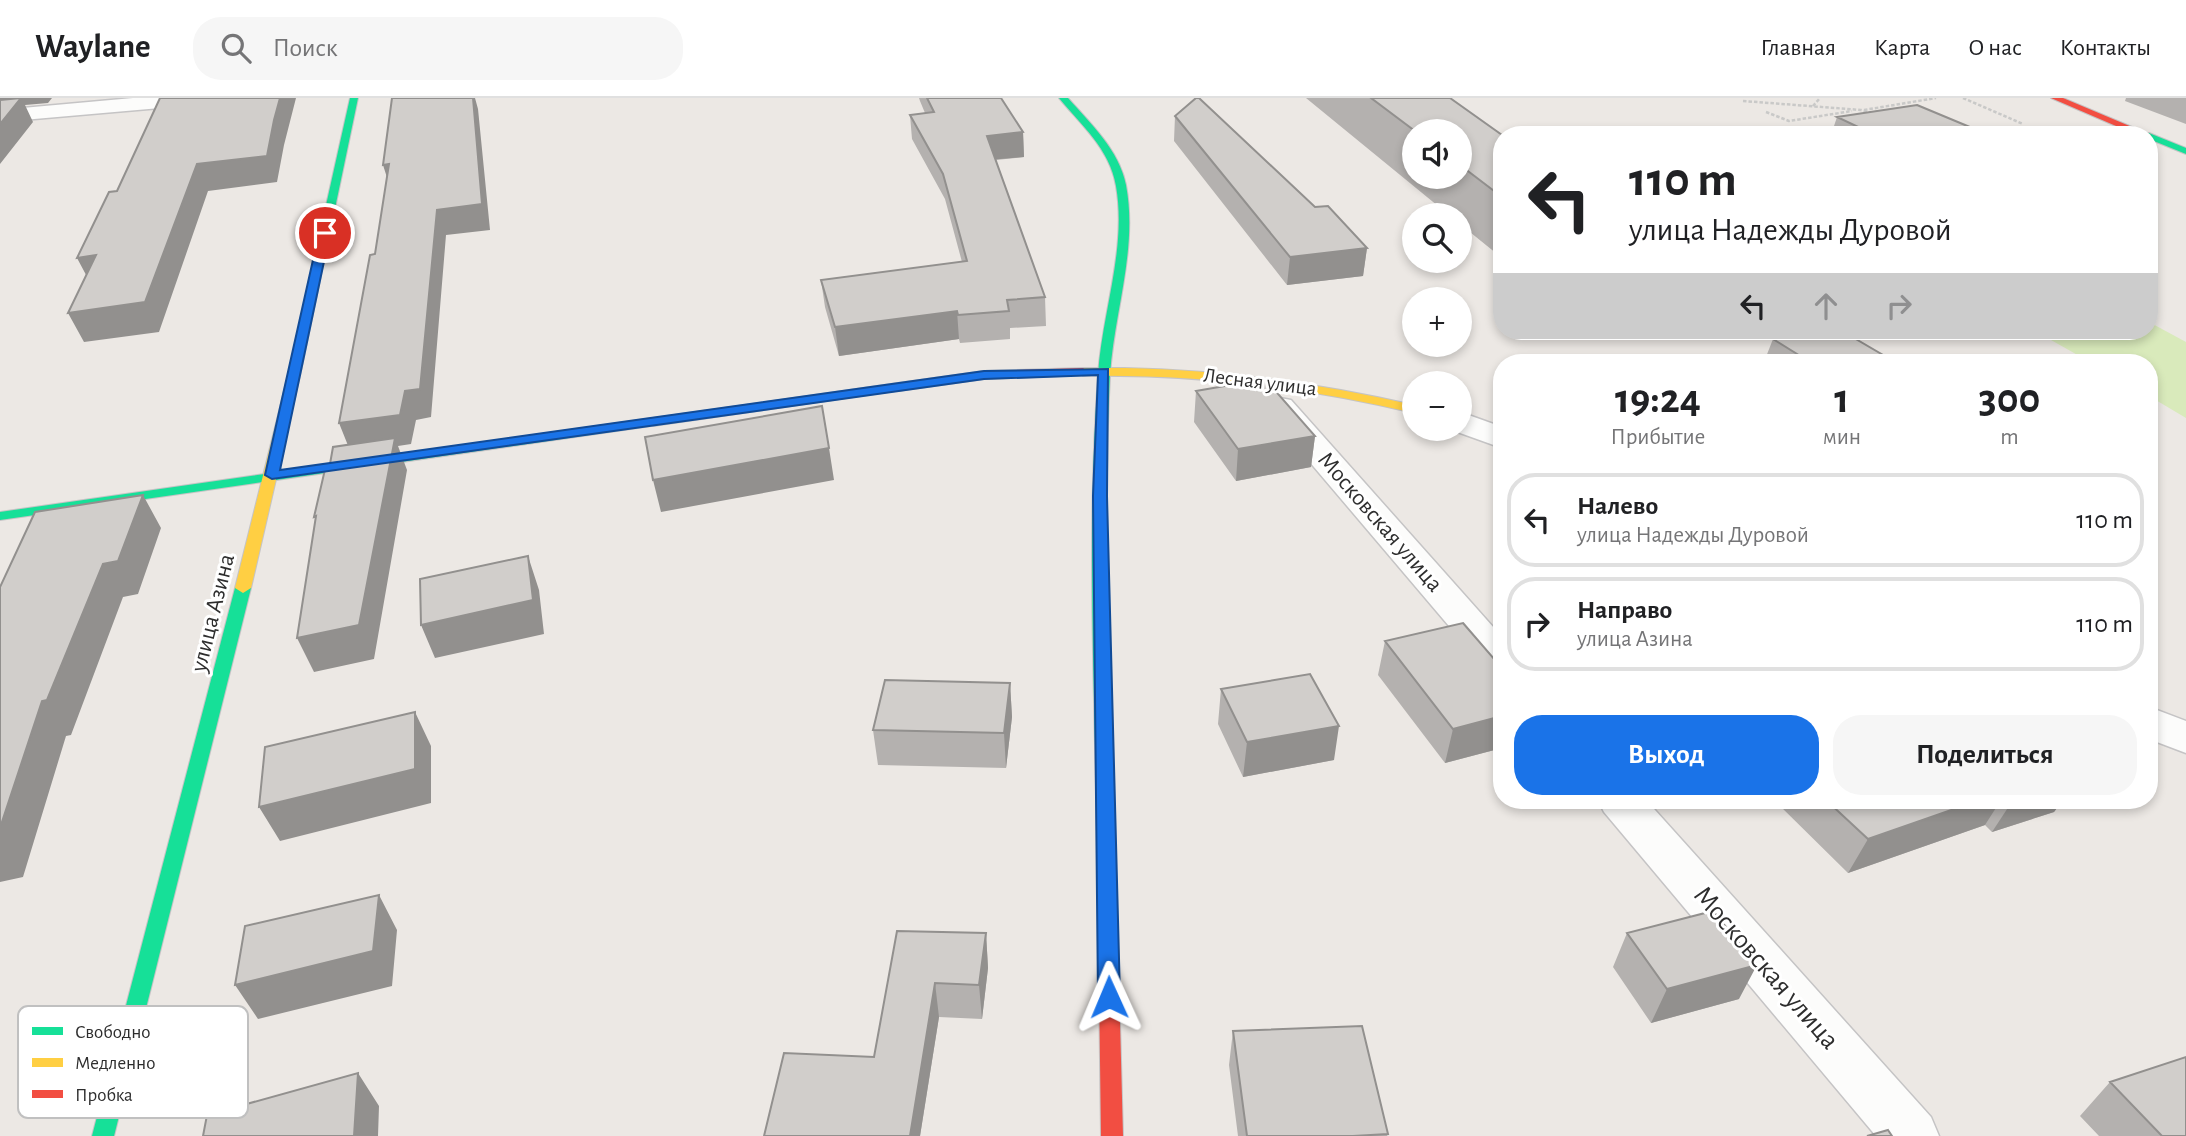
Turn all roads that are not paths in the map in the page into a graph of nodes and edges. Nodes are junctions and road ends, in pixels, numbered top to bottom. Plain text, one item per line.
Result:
1 (206, 98) edge
2 (354, 98) edge
3 (1063, 98) edge
4 (2055, 98) edge
5 (0, 116) edge
6 (2125, 126) edge
7 (2158, 140) edge
8 (2186, 151) edge
9 (1104, 371) junction
10 (1258, 382) junction
11 (1402, 406) edge
12 (1472, 427) edge
13 (1493, 435) edge
14 (272, 475) junction
15 (0, 516) edge
16 (1493, 653) edge
17 (2158, 726) edge
18 (2186, 738) edge
19 (1628, 809) edge
20 (136, 1006) edge
21 (108, 1118) edge
22 (103, 1136) edge
23 (1112, 1136) edge
24 (1911, 1136) edge

1 - 5 street
2 - 14 street, улица Азина
3 - 9 street
4 - 6 street
7 - 8 street
9 - 10 street, Лесная улица
9 - 14 street, Лесная улица
9 - 23 street
10 - 11 street, Лесная улица
10 - 16 street, Московская улица
12 - 13 street
14 - 15 street, Лесная улица
14 - 20 street, улица Азина
17 - 18 street
19 - 24 street, Московская улица
21 - 22 street, улица Азина

